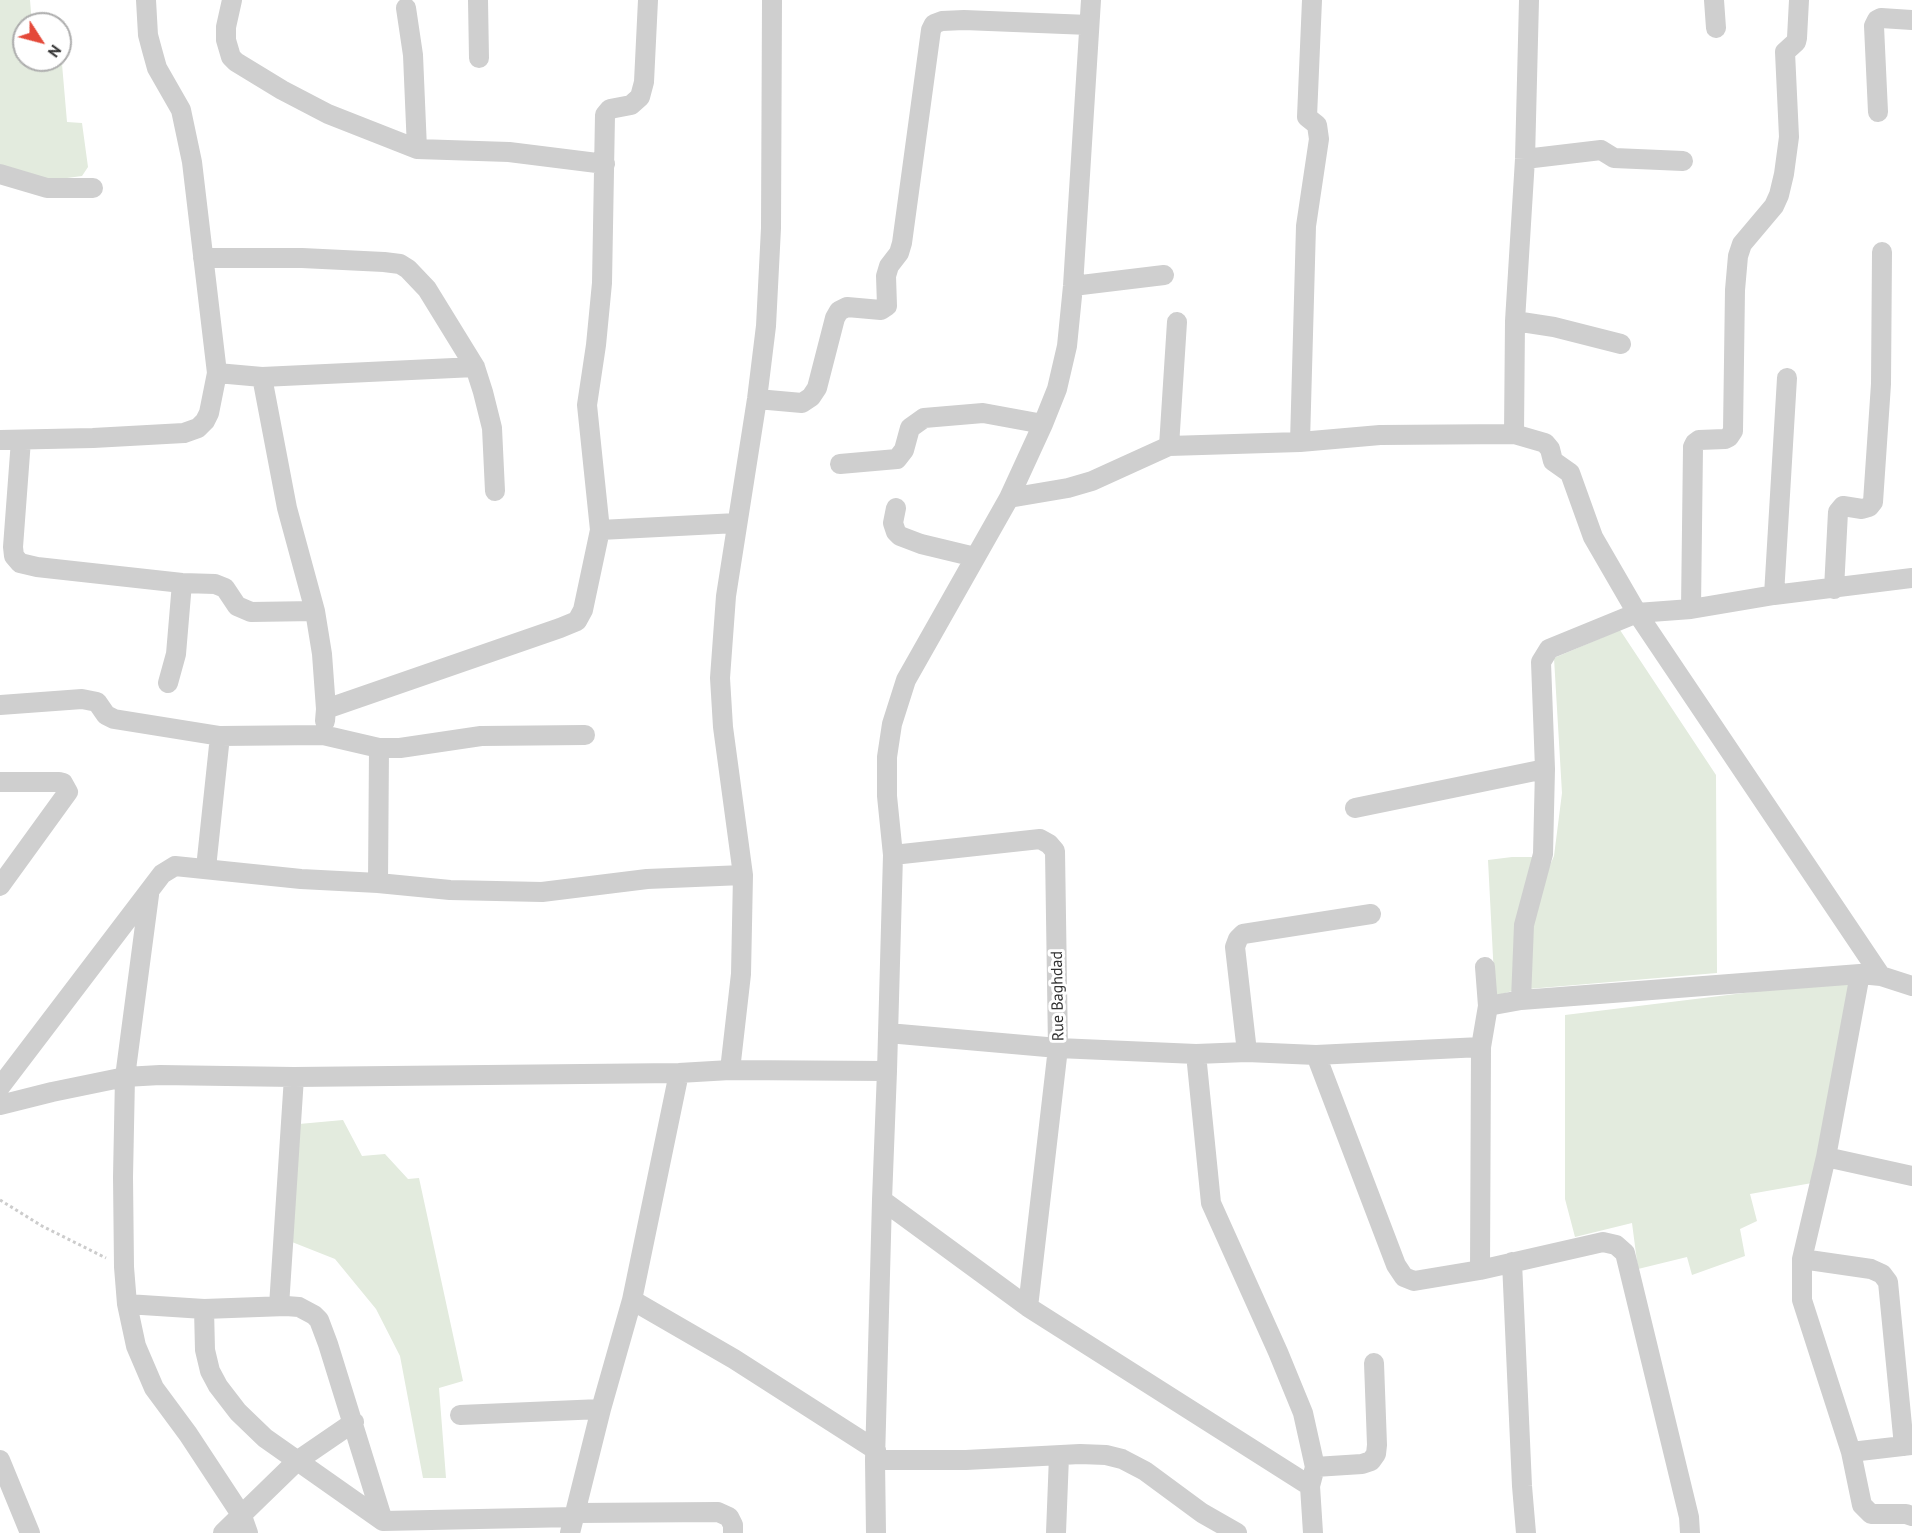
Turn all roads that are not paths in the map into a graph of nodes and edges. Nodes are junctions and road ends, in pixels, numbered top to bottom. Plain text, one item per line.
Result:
1 (146, 0) edge
2 (232, 0) edge
3 (478, 0) edge
4 (648, 0) edge
5 (772, 0) edge
6 (1091, 0) edge
7 (1312, 0) edge
8 (1529, 0) edge
9 (1714, 0) edge
10 (1798, 0) edge
11 (406, 8) dead end
12 (1912, 20) edge
13 (1089, 25) junction
14 (1716, 28) dead end
15 (479, 58) dead end
16 (1878, 112) dead end
17 (417, 149) junction
18 (1525, 159) junction
19 (1683, 161) dead end
20 (605, 164) junction
21 (0, 174) edge
22 (93, 188) dead end
23 (1882, 252) dead end
24 (203, 258) junction
25 (1164, 275) dead end
26 (1073, 286) junction
27 (1515, 321) junction
28 (1177, 322) dead end
29 (1621, 344) dead end
30 (474, 367) junction
31 (218, 373) junction
32 (262, 377) junction
33 (1786, 378) dead end
34 (757, 399) junction
35 (1043, 424) junction
36 (1514, 435) junction
37 (0, 440) edge
38 (21, 440) junction
39 (1300, 442) junction
40 (1169, 446) junction
41 (840, 464) dead end
42 (495, 491) dead end
43 (1009, 498) junction
44 (896, 508) dead end
45 (737, 523) junction
46 (600, 530) junction
47 (975, 557) junction
48 (1912, 578) edge
49 (182, 583) junction
50 (1834, 589) junction
51 (1774, 595) junction
52 (1691, 609) junction
53 (315, 611) junction
54 (1637, 613) junction
55 (168, 683) dead end
56 (0, 705) edge
57 (326, 709) junction
58 (323, 735) junction
59 (585, 735) dead end
60 (220, 736) junction
61 (379, 748) junction
62 (1545, 769) junction
63 (0, 782) edge
64 (1355, 808) dead end
65 (893, 855) junction
66 (206, 868) junction
67 (6, 871) edge
68 (743, 875) junction
69 (378, 883) junction
70 (0, 886) edge
71 (149, 892) junction
72 (1371, 915) dead end
73 (1485, 967) dead end
74 (1860, 974) junction
75 (1881, 976) junction
76 (1912, 986) edge
77 (1521, 1000) junction
78 (1488, 1006) junction
79 (888, 1033) junction
80 (1481, 1047) junction
81 (1058, 1048) junction
82 (1246, 1052) junction
83 (1196, 1054) junction
84 (1316, 1055) junction
85 (730, 1070) junction
86 (887, 1071) junction
87 (679, 1073) junction
88 (125, 1077) junction
89 (294, 1077) junction
90 (0, 1087) edge
91 (0, 1105) edge
92 (1826, 1157) junction
93 (1912, 1176) edge
94 (882, 1200) junction
95 (1802, 1259) junction
96 (1512, 1262) junction
97 (1480, 1270) junction
98 (632, 1300) junction
99 (127, 1304) junction
100 (279, 1306) junction
101 (1028, 1307) junction
102 (204, 1310) junction
103 (1374, 1363) dead end
104 (601, 1409) junction
105 (460, 1415) dead end
106 (354, 1422) junction
107 (1908, 1445) edge
108 (1851, 1452) junction
109 (876, 1455) junction
110 (1059, 1456) junction
111 (0, 1460) edge
112 (297, 1461) junction
113 (1312, 1477) junction
114 (1202, 1513) junction
115 (1912, 1516) edge
116 (574, 1521) edge
117 (245, 1525) edge
118 (379, 1527) edge
119 (30, 1533) edge
120 (224, 1533) edge
121 (733, 1533) edge
122 (876, 1533) edge
123 (1056, 1533) edge
124 (1201, 1533) edge
125 (1237, 1533) edge
126 (1313, 1533) edge
127 (1526, 1533) edge
128 (1690, 1533) edge

1 - 24 street
2 - 17 street
3 - 15 street
4 - 20 street
5 - 34 street
6 - 13 street
7 - 39 street
8 - 18 street
9 - 14 street
10 - 52 street
11 - 17 street
12 - 16 street
13 - 26 street
13 - 34 street
17 - 20 street
18 - 19 street
18 - 27 street
20 - 46 street
21 - 22 street
23 - 50 street
24 - 30 street
24 - 31 street
25 - 26 street
26 - 35 street
27 - 29 street
27 - 36 street
28 - 40 street
30 - 32 street
30 - 42 street
31 - 32 street
31 - 38 street
32 - 53 street
33 - 51 street
34 - 45 street
35 - 41 street
35 - 43 street
36 - 39 street
36 - 54 street
37 - 38 street
38 - 49 street
39 - 40 street
40 - 43 street
43 - 47 street
44 - 47 street
45 - 46 street
45 - 68 street
46 - 57 street
47 - 65 street
48 - 50 street
49 - 53 street
49 - 55 street
50 - 51 street
51 - 52 street
52 - 54 street
53 - 57 street
54 - 62 street
54 - 75 street
56 - 60 street
57 - 58 street
58 - 60 street
58 - 61 street
59 - 61 street
60 - 66 street
61 - 69 street
62 - 64 street
62 - 77 street
63 - 67 street
65 - 79 street
65 - 81 street, Rue Baghdad
66 - 69 street
66 - 71 street
67 - 70 street
68 - 69 street
68 - 85 street
71 - 88 street
71 - 90 street
72 - 82 street
73 - 78 street
74 - 75 street
74 - 77 street
74 - 92 street
75 - 76 street
77 - 78 street
78 - 80 street
79 - 81 street
79 - 86 street
80 - 84 street
80 - 97 street
81 - 83 street
81 - 101 street, Rue Baghdad
82 - 83 street
82 - 84 street
83 - 113 street
84 - 97 street
85 - 86 street
85 - 87 street
86 - 94 street
87 - 89 street
87 - 98 street
88 - 89 street
88 - 91 street
88 - 99 street
89 - 100 street
92 - 93 street
92 - 95 street
94 - 101 street
94 - 109 street
95 - 107 street
95 - 108 street
96 - 97 street
96 - 127 street
96 - 128 street
98 - 104 street
98 - 109 street
99 - 102 street
99 - 117 street
100 - 102 street
100 - 106 street
101 - 113 street
102 - 112 street
103 - 113 street
104 - 105 street
104 - 116 street
106 - 112 street
106 - 118 street
107 - 108 street
108 - 115 street
109 - 110 street
109 - 122 street
110 - 114 street
110 - 123 street
111 - 119 street
112 - 117 street
112 - 118 street
113 - 126 street
114 - 124 street
114 - 125 street
116 - 118 street
116 - 121 street
117 - 120 street

